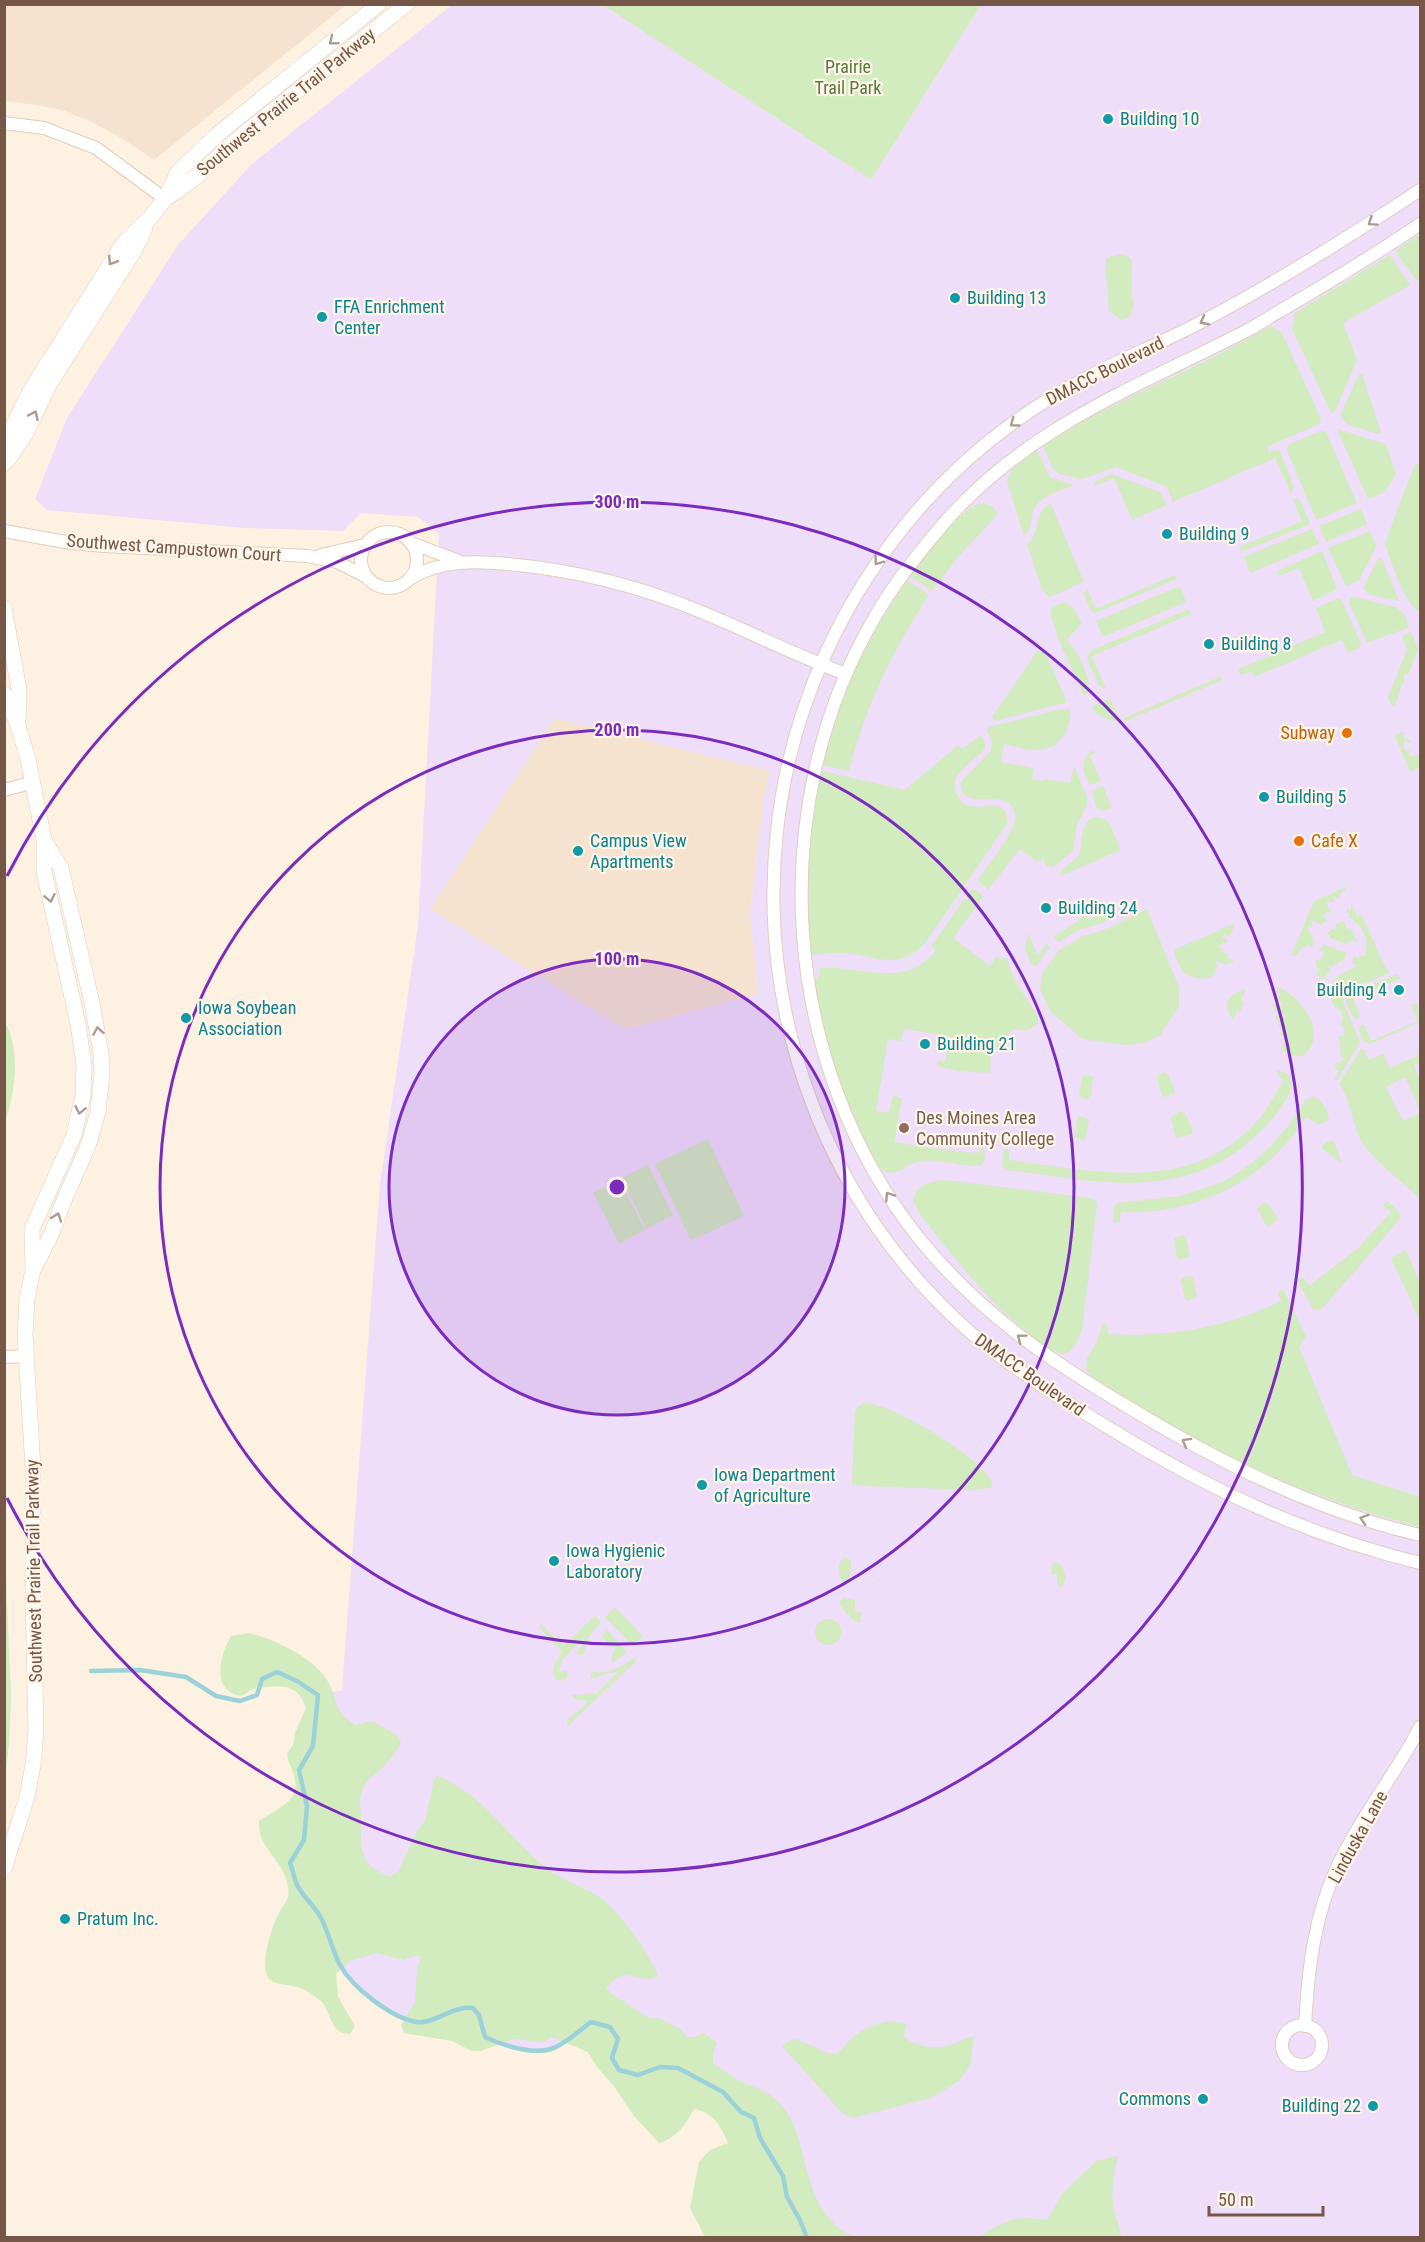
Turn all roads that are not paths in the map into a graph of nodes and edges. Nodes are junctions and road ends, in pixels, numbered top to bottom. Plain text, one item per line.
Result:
1 (379, 4) edge
2 (407, 4) edge
3 (4, 123) edge
4 (1420, 190) edge
5 (165, 200) junction
6 (1420, 224) edge
7 (4, 465) edge
8 (4, 531) edge
9 (411, 543) junction
10 (365, 545) junction
11 (308, 556) junction
12 (460, 561) junction
13 (365, 576) junction
14 (411, 578) junction
15 (4, 608) edge
16 (820, 665) junction
17 (846, 674) junction
18 (4, 693) edge
19 (17, 722) junction
20 (32, 783) junction
21 (4, 790) edge
22 (27, 1356) junction
23 (4, 1357) edge
24 (1420, 1535) edge
25 (1420, 1563) edge
26 (1420, 1727) edge
27 (4, 1869) edge
28 (1305, 2026) dead end

1 -> 5 street, Southwest Prairie Trail Parkway
2 - 5 street, Southwest Prairie Trail Parkway
3 - 5 street
4 -> 16 street, DMACC Boulevard
5 - 7 street, Southwest Prairie Trail Parkway
6 - 17 street, DMACC Boulevard
8 - 11 street, Southwest Campustown Court
9 - 10 street, Southwest Campustown Court
9 - 12 street, Southwest Campustown Court
9 - 14 street
10 - 11 street, Southwest Campustown Court
10 - 13 street
11 - 13 street, Southwest Campustown Court
12 - 14 street, Southwest Campustown Court
12 - 16 street, Southwest Campustown Court
13 - 14 street, Southwest Campustown Court
15 - 19 street, Southwest Prairie Trail Parkway
16 - 17 street, Southwest Campustown Court
16 - 25 street, DMACC Boulevard
24 -> 17 street, DMACC Boulevard
18 - 19 street, Southwest Prairie Trail Parkway
19 - 20 street, Southwest Prairie Trail Parkway
20 - 21 street
20 - 22 street, Southwest Prairie Trail Parkway
22 - 23 street
22 - 27 street, Southwest Prairie Trail Parkway
26 - 28 street, Linduska Lane

